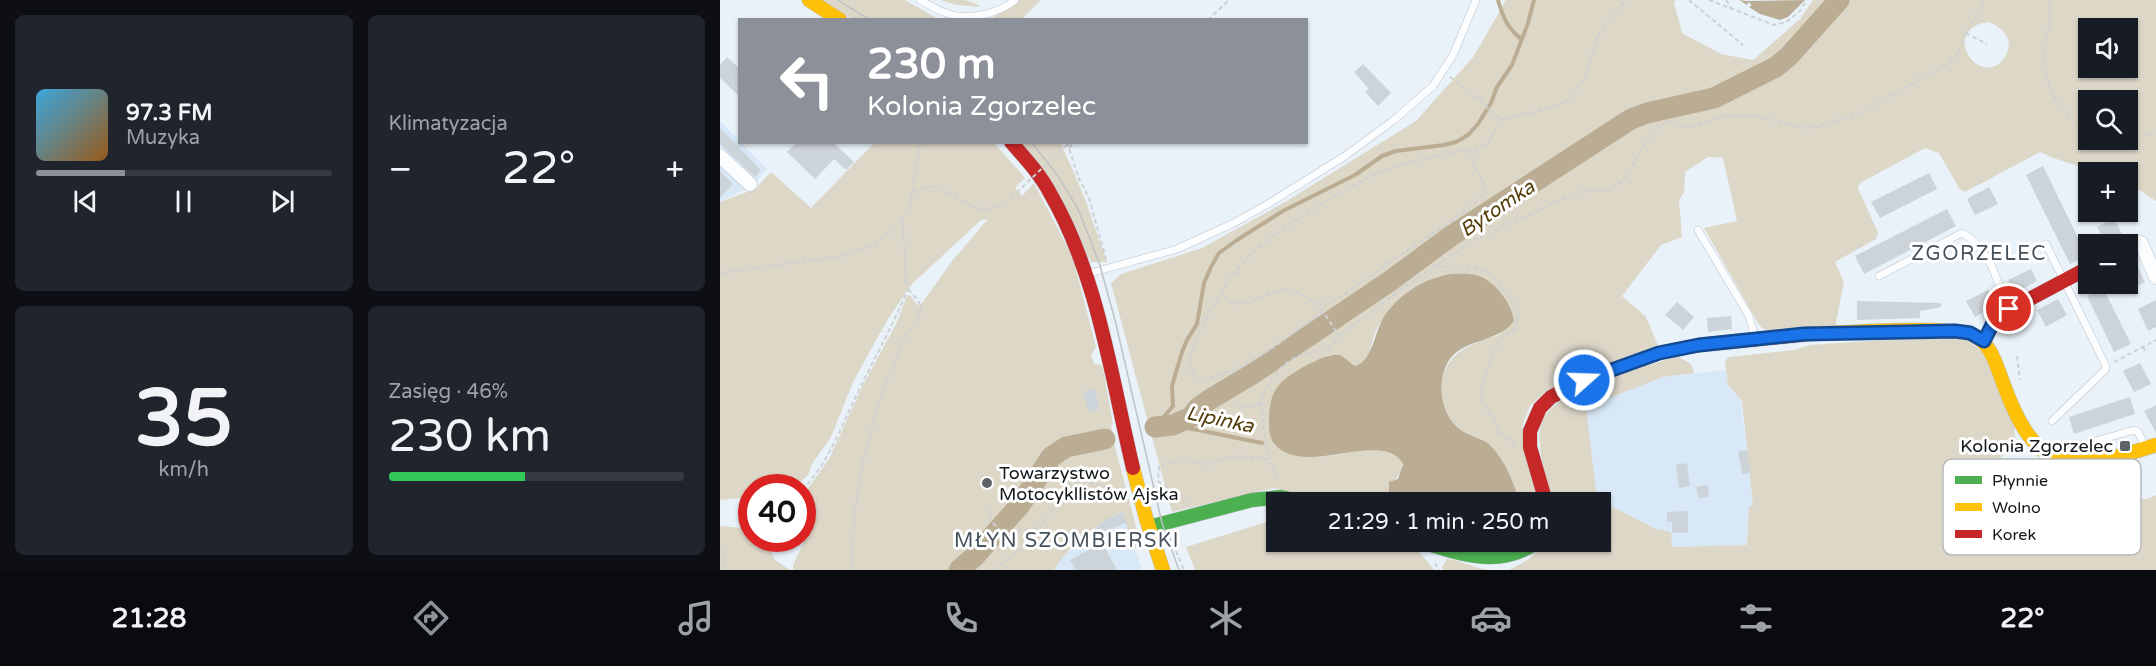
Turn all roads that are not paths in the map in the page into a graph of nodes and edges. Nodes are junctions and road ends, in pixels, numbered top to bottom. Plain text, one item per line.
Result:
1 (808, 0) edge
2 (920, 0) edge
3 (1015, 0) edge
4 (1476, 0) edge
5 (837, 18) edge
6 (1013, 144) edge
7 (720, 156) edge
8 (750, 184) dead end
9 (1698, 230) dead end
10 (2138, 243) edge
11 (2046, 244) dead end
12 (2078, 273) edge
13 (1087, 274) junction
14 (1879, 276) dead end
15 (2156, 277) edge
16 (2064, 281) junction
17 (2009, 309) junction
18 (1755, 339) junction
19 (1984, 341) junction
20 (2052, 421) dead end
21 (2089, 443) dead end
22 (2151, 446) edge
23 (2058, 459) edge
24 (2113, 459) edge
25 (1543, 492) edge
26 (1266, 499) edge
27 (1149, 527) junction
28 (1456, 552) edge
29 (1526, 552) edge
30 (1163, 570) edge

1 - 5 street
2 - 3 lane
4 - 13 lane
6 - 13 street
7 - 8 street
9 - 18 lane
10 - 15 street
11 - 16 lane
12 - 16 street
13 - 27 street
14 - 17 lane
16 - 17 street
16 - 20 lane
17 - 19 street
18 - 19 street
18 - 25 street
19 - 23 street
21 - 22 lane
22 - 24 street
26 - 27 street
27 - 30 street
28 - 29 street

